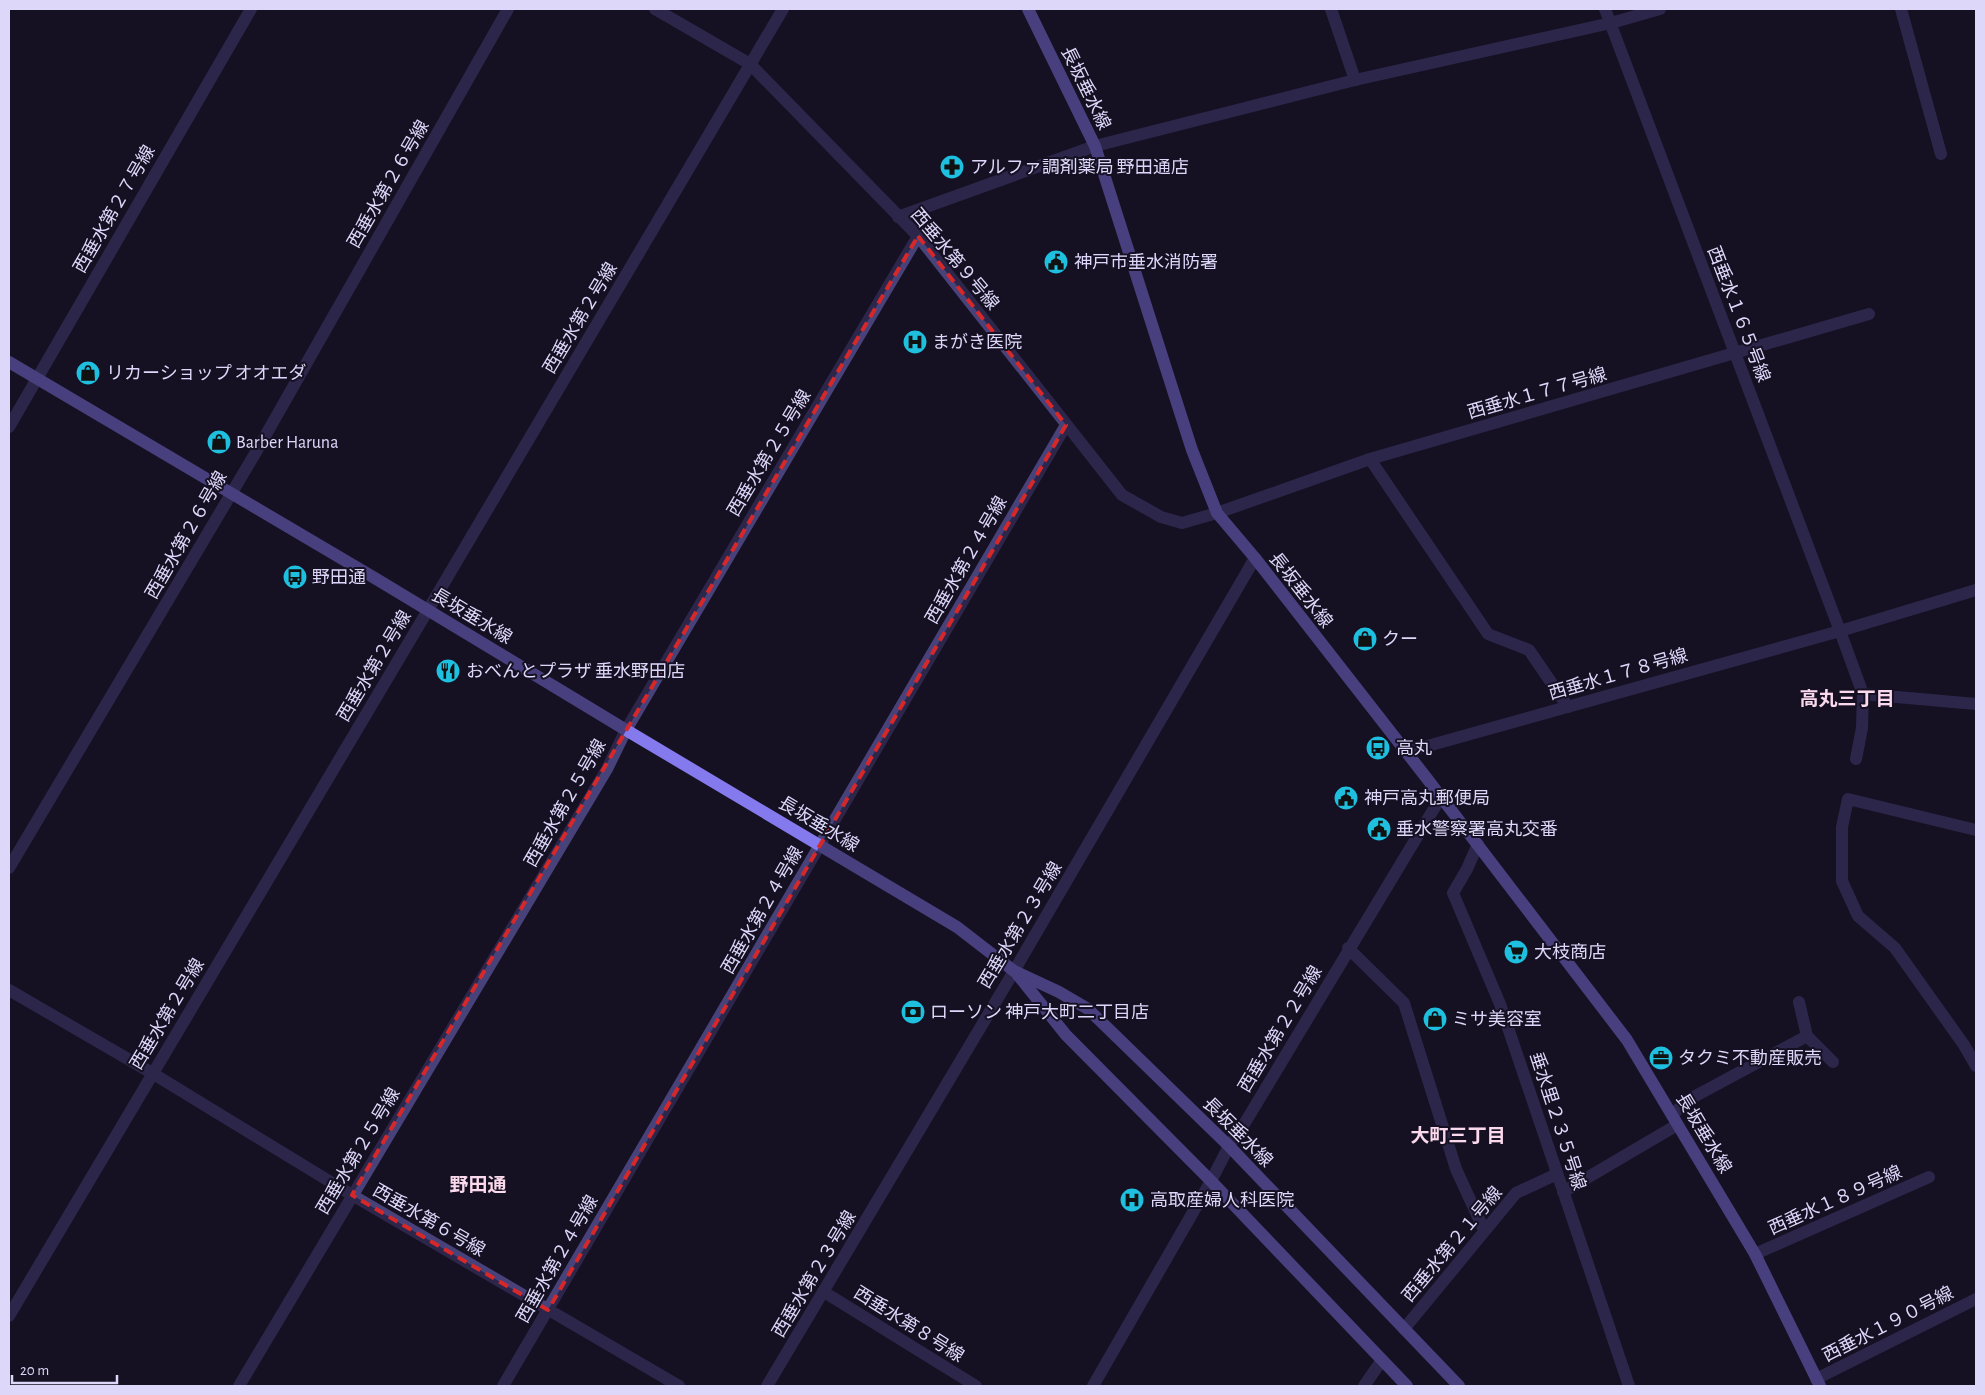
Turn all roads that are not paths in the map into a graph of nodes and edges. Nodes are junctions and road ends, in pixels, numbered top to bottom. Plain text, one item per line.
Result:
1 (251, 9) edge
2 (508, 9) edge
3 (655, 9) edge
4 (783, 9) edge
5 (1028, 9) edge
6 (1331, 9) edge
7 (1606, 9) edge
8 (1660, 9) edge
9 (1901, 9) edge
10 (1611, 23) junction
11 (750, 64) junction
12 (1355, 80) junction
13 (1095, 146) junction
14 (1941, 154) dead end
15 (898, 217) junction
16 (918, 236) junction
17 (1869, 314) dead end
18 (1735, 353) junction
19 (9, 362) edge
20 (37, 379) junction
21 (1066, 425) junction
22 (9, 427) edge
23 (1370, 460) junction
24 (231, 492) junction
25 (1217, 512) junction
26 (1255, 558) junction
27 (1976, 590) edge
28 (428, 610) junction
29 (1840, 631) junction
30 (1863, 694) junction
31 (1976, 704) edge
32 (1568, 707) junction
33 (626, 730) junction
34 (1406, 752) junction
35 (1856, 759) dead end
36 (1441, 797) junction
37 (1976, 830) edge
38 (1478, 844) junction
39 (820, 845) junction
40 (9, 868) edge
41 (1348, 948) junction
42 (1014, 970) junction
43 (9, 990) edge
44 (1799, 1002) dead end
45 (1807, 1036) junction
46 (1834, 1062) dead end
47 (1976, 1066) edge
48 (152, 1073) junction
49 (1675, 1120) junction
50 (1229, 1146) junction
51 (1558, 1174) junction
52 (1929, 1177) dead end
53 (1211, 1181) junction
54 (1563, 1192) junction
55 (352, 1195) junction
56 (1484, 1230) junction
57 (1755, 1254) junction
58 (824, 1292) junction
59 (1976, 1299) edge
60 (548, 1310) junction
61 (9, 1316) edge
62 (1404, 1329) junction
63 (1382, 1360) junction
64 (1818, 1383) edge
65 (239, 1386) edge
66 (503, 1386) edge
67 (679, 1386) edge
68 (767, 1386) edge
69 (976, 1386) edge
70 (1093, 1386) edge
71 (1364, 1386) edge
72 (1407, 1386) edge
73 (1459, 1386) edge
74 (1629, 1386) edge

1 - 20 street, 西垂水第２７号線
2 - 24 street, 西垂水第２６号線
3 - 11 street, 西垂水第９号線
4 - 11 street, 西垂水第２号線
5 - 13 main road, 長坂垂水線
6 - 12 street
7 - 10 street, 西垂水１６５号線
8 - 10 street
9 - 14 street
10 - 12 street
10 - 18 street, 西垂水１６５号線
11 - 15 street, 西垂水第９号線
11 - 28 street, 西垂水第２号線
12 - 13 street
13 - 15 street
13 - 25 main road, 長坂垂水線
15 - 16 street, 西垂水第９号線
16 - 21 street, 西垂水第９号線
16 - 33 street, 西垂水第２５号線
17 - 18 street, 西垂水１７７号線
18 - 23 street, 西垂水１７７号線
18 - 29 street, 西垂水１６５号線
19 - 20 main road, 長坂垂水線
20 - 22 street, 西垂水第２７号線
20 - 24 main road, 長坂垂水線
21 - 25 street, 西垂水第９号線
21 - 39 street, 西垂水第２４号線
23 - 25 street, 西垂水１７７号線
23 - 32 street
24 - 28 main road, 長坂垂水線
24 - 40 street, 西垂水第２６号線
25 - 26 main road, 長坂垂水線
26 - 34 main road, 長坂垂水線
26 - 42 street, 西垂水第２３号線
27 - 29 street, 西垂水１７８号線
28 - 33 main road, 長坂垂水線
28 - 48 street, 西垂水第２号線
29 - 30 street, 西垂水１６５号線
29 - 32 street, 西垂水１７８号線
30 - 31 street
30 - 35 street
32 - 34 street, 西垂水１７８号線
33 - 39 main road, 長坂垂水線
33 - 55 street, 西垂水第２５号線
34 - 36 main road, 長坂垂水線
36 - 38 main road, 長坂垂水線
36 - 41 street, 西垂水第２２号線
37 - 47 street
38 - 49 main road, 長坂垂水線
38 - 51 street, 垂水里２３５号線
39 - 42 main road, 長坂垂水線
39 - 60 street, 西垂水第２４号線
41 - 50 street, 西垂水第２２号線
41 - 56 street
42 - 50 main road, 長坂垂水線
42 - 53 main road, 長坂垂水線
42 - 58 street, 西垂水第２３号線
43 - 48 street, 西垂水第６号線
44 - 45 street
45 - 46 street
45 - 49 street
48 - 55 street, 西垂水第６号線
48 - 61 street, 西垂水第２号線
49 - 54 street
49 - 57 main road, 長坂垂水線
50 - 53 street, 西垂水第２２号線
50 - 62 main road, 長坂垂水線
51 - 54 street, 垂水里２３５号線
51 - 56 street, 西垂水第２１号線
52 - 57 street, 西垂水１８９号線
53 - 63 main road, 長坂垂水線
53 - 70 street, 西垂水第２２号線
54 - 74 street, 垂水里２３５号線
55 - 60 street, 西垂水第６号線
55 - 65 street, 西垂水第２５号線
56 - 62 street, 西垂水第２１号線
57 - 64 main road, 長坂垂水線
58 - 68 street, 西垂水第２３号線
58 - 69 street, 西垂水第８号線
59 - 64 street, 西垂水１９０号線
60 - 66 street, 西垂水第２４号線
60 - 67 street, 西垂水第６号線
62 - 73 main road, 長坂垂水線
63 - 71 street
63 - 72 main road, 長坂垂水線

